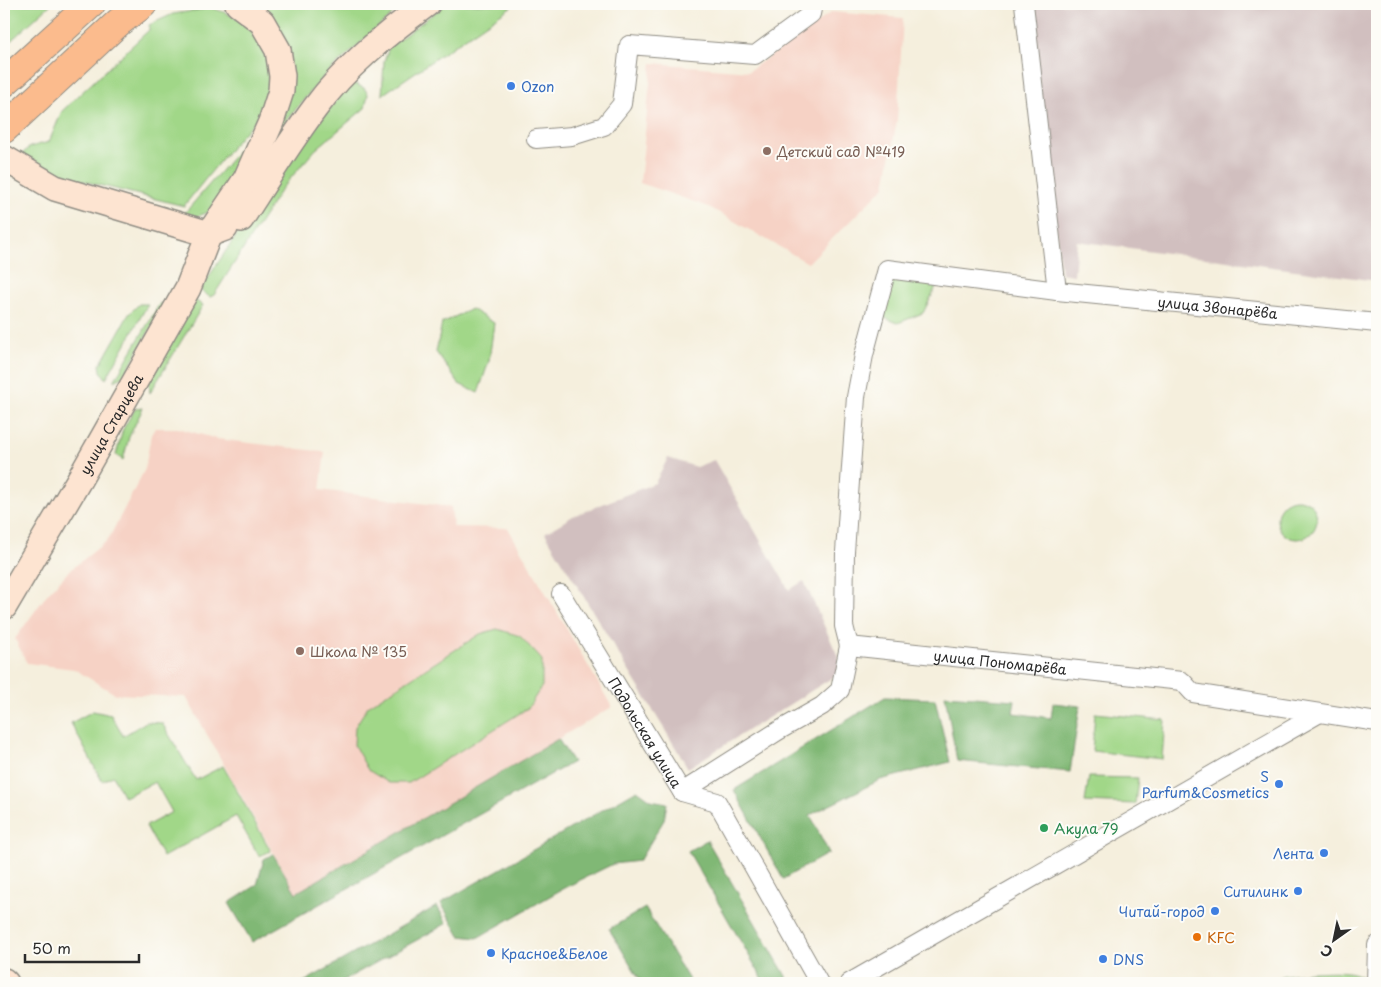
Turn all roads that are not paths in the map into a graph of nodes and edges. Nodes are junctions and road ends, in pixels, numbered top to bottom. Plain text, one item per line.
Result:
1 (90, 4) edge
2 (143, 4) edge
3 (160, 4) edge
4 (238, 4) edge
5 (427, 4) edge
6 (813, 4) edge
7 (1024, 4) edge
8 (119, 22) junction
9 (7, 80) edge
10 (4, 130) edge
11 (536, 139) dead end
12 (4, 158) edge
13 (239, 221) junction
14 (209, 234) junction
15 (188, 288) junction
16 (1057, 291) junction
17 (1377, 323) edge
18 (561, 594) dead end
19 (4, 607) edge
20 (849, 646) junction
21 (1318, 714) junction
22 (1377, 722) edge
23 (682, 792) junction
24 (1377, 951) edge
25 (818, 983) edge
26 (849, 983) edge
27 (1376, 983) edge

1 - 9 main road
2 - 8 main road
3 - 8 main road
4 - 14 main road, улица Старцева
5 - 13 main road
6 - 11 street
7 - 16 street
8 - 10 main road
12 - 14 main road
13 - 14 main road
13 - 15 main road
14 - 15 main road, улица Старцева
15 - 19 main road, улица Старцева
16 - 17 street, улица Звонарёва
16 - 20 street, улица Звонарёва
18 - 23 street, Подольская улица
20 - 21 street, улица Пономарёва
20 - 23 street
21 - 22 street, улица Пономарёва
21 - 26 street
23 - 25 street, Подольская улица
24 - 27 street

